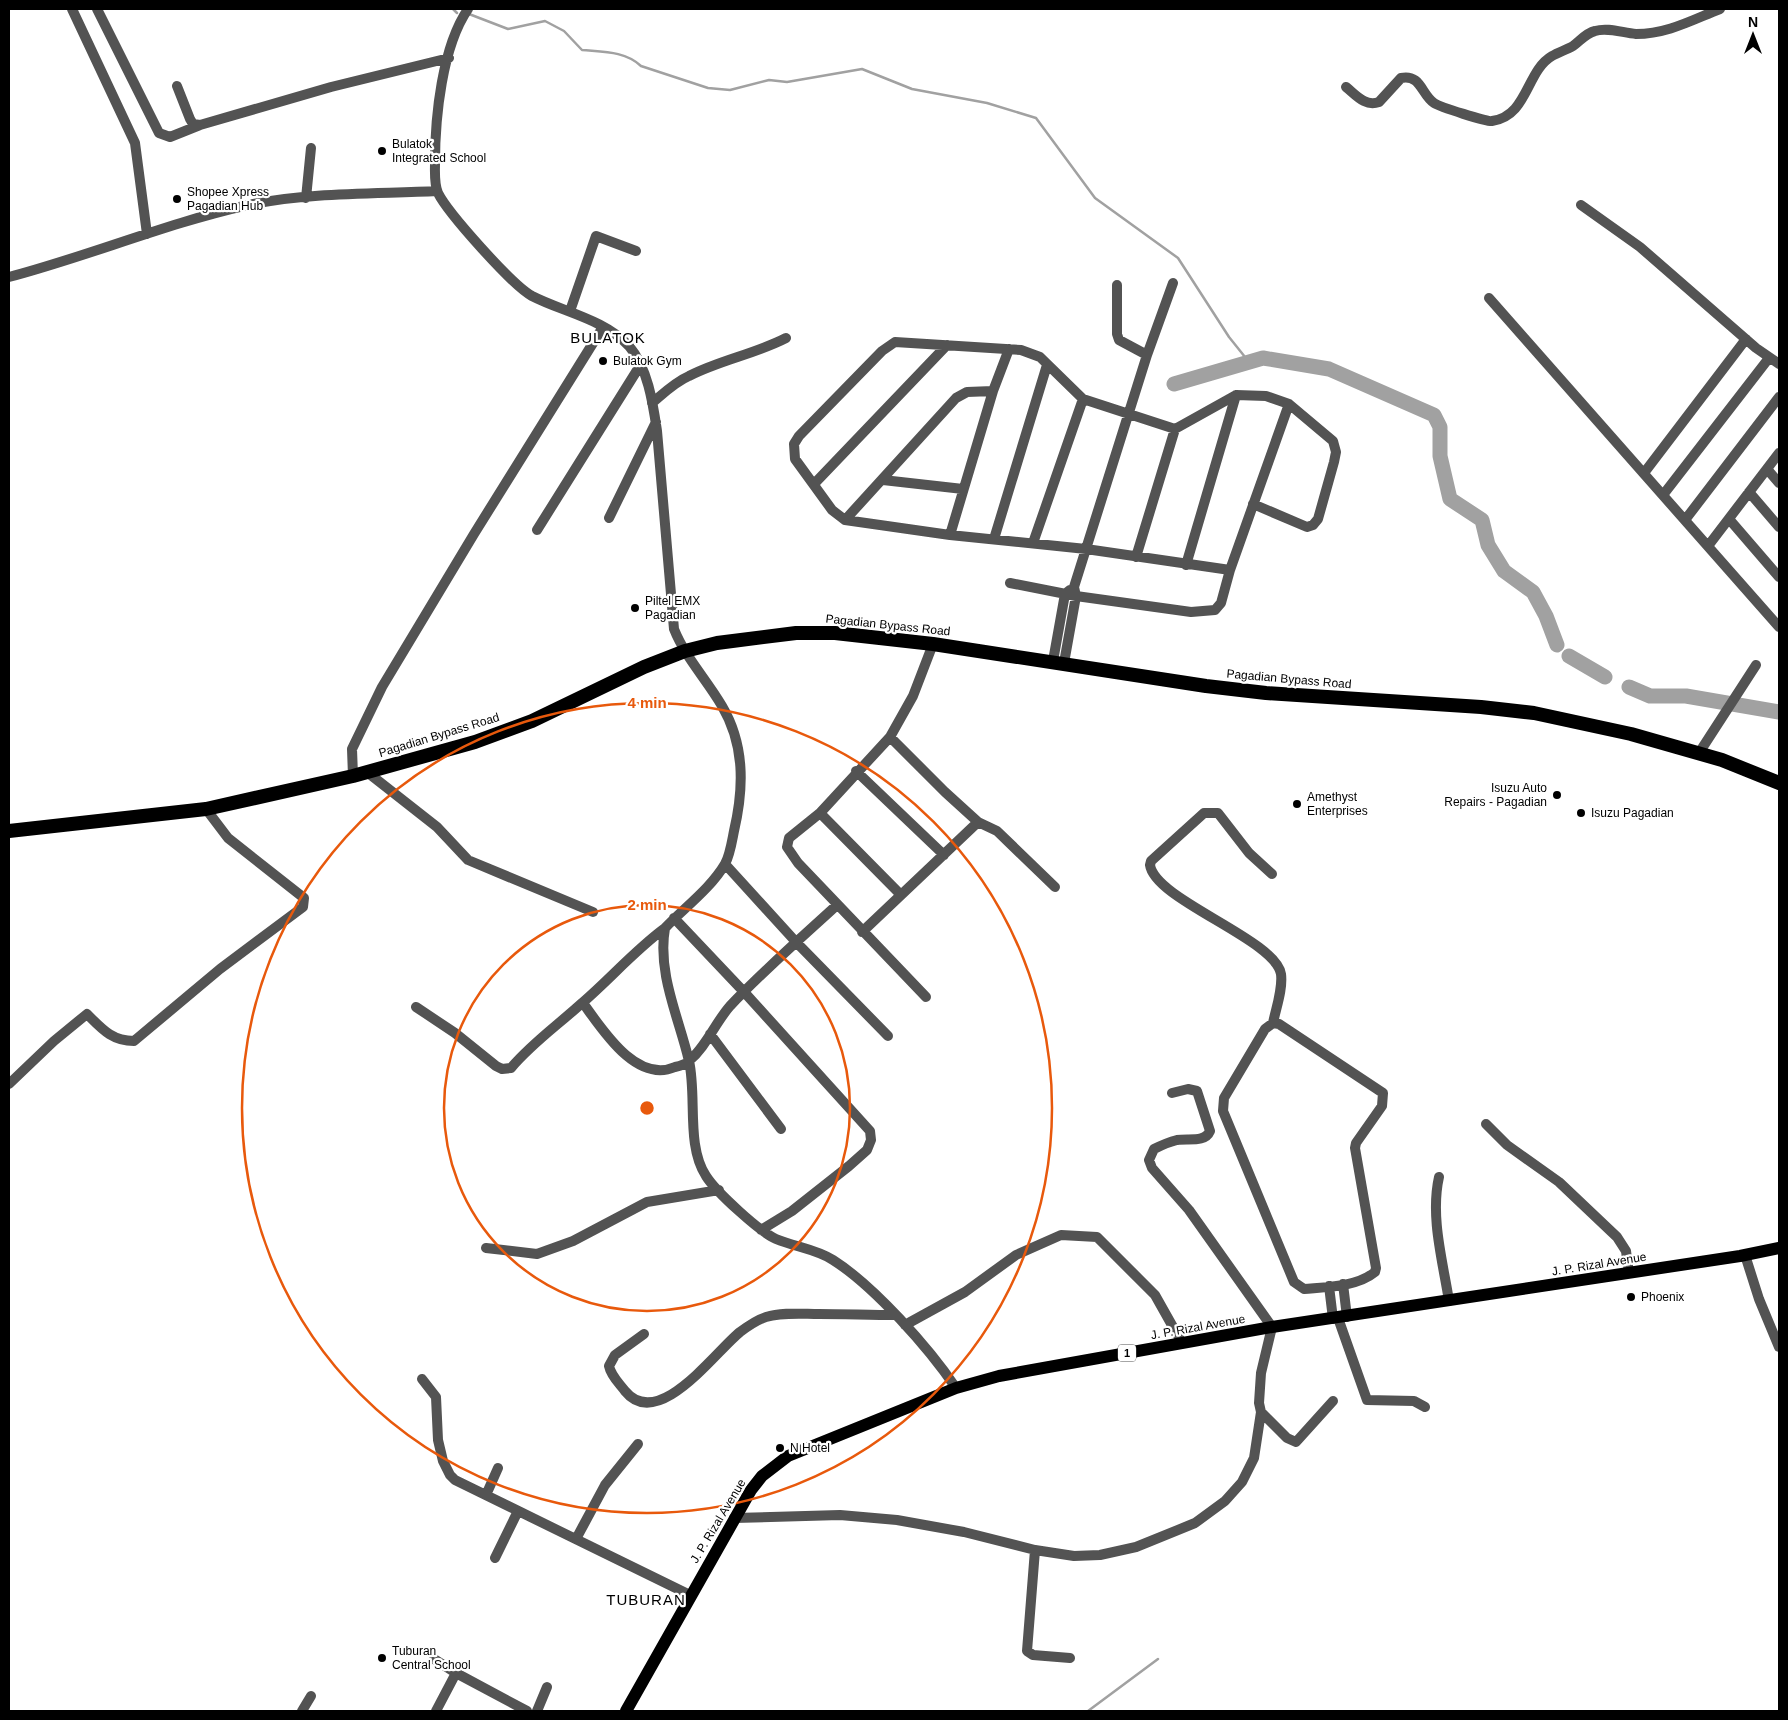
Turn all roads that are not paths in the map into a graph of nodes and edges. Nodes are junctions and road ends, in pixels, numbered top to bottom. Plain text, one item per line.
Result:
1 (72, 9) edge
2 (97, 9) edge
3 (468, 9) edge
4 (1720, 9) edge
5 (449, 58) junction
6 (177, 86) dead end
7 (1346, 87) dead end
8 (200, 125) junction
9 (311, 148) dead end
10 (437, 191) junction
11 (306, 198) junction
12 (1581, 205) dead end
13 (147, 234) junction
14 (636, 251) dead end
15 (9, 277) edge
16 (1173, 282) dead end
17 (1117, 285) dead end
18 (1489, 298) dead end
19 (570, 311) junction
20 (603, 328) junction
21 (786, 338) dead end
22 (1746, 339) junction
23 (947, 345) junction
24 (1009, 349) junction
25 (1148, 355) junction
26 (1769, 358) junction
27 (640, 364) junction
28 (1779, 364) edge
29 (1047, 365) junction
30 (993, 391) junction
31 (1236, 395) junction
32 (1779, 397) edge
33 (1083, 399) junction
34 (652, 403) junction
35 (1288, 404) junction
36 (1129, 415) junction
37 (656, 422) junction
38 (1175, 429) junction
39 (1779, 453) edge
40 (1767, 469) junction
41 (1644, 473) junction
42 (883, 480) junction
43 (1779, 483) edge
44 (814, 484) junction
45 (963, 489) junction
46 (1749, 492) junction
47 (1663, 495) junction
48 (1253, 504) junction
49 (609, 518) dead end
50 (1729, 519) junction
51 (845, 520) junction
52 (1685, 520) junction
53 (1779, 527) edge
54 (538, 530) dead end
55 (950, 535) junction
56 (994, 539) junction
57 (1033, 543) junction
58 (1708, 546) junction
59 (1086, 549) junction
60 (1136, 557) junction
61 (1186, 565) junction
62 (1230, 570) junction
63 (1779, 577) edge
64 (1010, 583) dead end
65 (1072, 592) junction
66 (1779, 627) edge
67 (934, 644) junction
68 (685, 651) junction
69 (1058, 662) junction
70 (1756, 665) dead end
71 (890, 737) junction
72 (1699, 753) junction
73 (856, 771) junction
74 (367, 772) junction
75 (353, 776) junction
76 (1779, 783) edge
77 (206, 809) junction
78 (820, 813) junction
79 (978, 822) junction
80 (9, 831) edge
81 (944, 855) junction
82 (725, 864) junction
83 (1272, 874) dead end
84 (1055, 887) dead end
85 (901, 895) junction
86 (837, 905) junction
87 (594, 912) dead end
88 (674, 918) junction
89 (665, 928) junction
90 (862, 932) junction
91 (796, 942) junction
92 (745, 992) junction
93 (926, 997) dead end
94 (583, 1003) junction
95 (416, 1007) dead end
96 (1273, 1023) junction
97 (710, 1034) junction
98 (888, 1036) dead end
99 (689, 1062) junction
100 (9, 1084) edge
101 (1172, 1093) dead end
102 (1486, 1124) dead end
103 (781, 1129) dead end
104 (1439, 1177) dead end
105 (719, 1190) junction
106 (761, 1230) junction
107 (486, 1248) dead end
108 (1779, 1248) edge
109 (1745, 1255) junction
110 (1629, 1273) junction
111 (1343, 1284) junction
112 (1329, 1286) junction
113 (1449, 1301) junction
114 (896, 1315) junction
115 (1339, 1318) junction
116 (905, 1326) junction
117 (1272, 1327) junction
118 (644, 1334) dead end
119 (1182, 1343) junction
120 (1779, 1347) edge
121 (422, 1379) dead end
122 (956, 1388) junction
123 (1332, 1401) dead end
124 (1424, 1407) dead end
125 (1261, 1412) junction
126 (638, 1444) dead end
127 (498, 1468) dead end
128 (486, 1495) junction
129 (518, 1512) junction
130 (734, 1518) junction
131 (576, 1540) junction
132 (1035, 1550) junction
133 (495, 1558) dead end
134 (690, 1595) junction
135 (1070, 1658) dead end
136 (434, 1659) dead end
137 (456, 1673) junction
138 (547, 1687) dead end
139 (312, 1696) dead end
140 (302, 1711) edge
141 (436, 1711) edge
142 (527, 1711) edge
143 (536, 1711) edge
144 (626, 1711) edge

1 - 13 street
2 - 8 street
3 - 5 street
4 - 7 street
5 - 8 street
5 - 10 street
6 - 8 street
9 - 11 street
10 - 11 street
10 - 19 street
11 - 13 street
12 - 22 street
13 - 15 street
14 - 19 street
16 - 25 street
17 - 25 street
18 - 41 street
19 - 20 street
20 - 27 street
20 - 75 street
21 - 34 street
22 - 26 street
22 - 41 street
23 - 24 street
23 - 44 street
23 - 44 street
24 - 29 street
24 - 30 street
25 - 36 street
26 - 28 street
26 - 47 street
27 - 34 street
27 - 54 street
29 - 33 street
29 - 56 street
30 - 42 street
30 - 45 street
31 - 35 street
31 - 38 street
31 - 61 street
32 - 52 street
33 - 36 street
33 - 57 street
34 - 37 street
35 - 48 street
35 - 48 street
36 - 38 street
36 - 59 street
37 - 49 street
37 - 68 street
38 - 60 street
39 - 40 street
40 - 43 street
40 - 46 street
41 - 47 street
42 - 45 street
42 - 51 street
44 - 51 street
45 - 55 street
46 - 50 street
46 - 53 street
47 - 52 street
48 - 62 street
50 - 58 street
50 - 63 street
51 - 55 street
52 - 58 street
55 - 56 street
56 - 57 street
57 - 59 street
58 - 66 street
59 - 60 street
59 - 65 street
60 - 61 street
61 - 62 street
62 - 65 street
64 - 65 street
65 - 69 street
67 - 68 highway, Pagadian Bypass Road
67 - 69 highway, Pagadian Bypass Road
67 - 71 street
68 - 74 highway, Pagadian Bypass Road
68 - 82 street
69 - 72 highway, Pagadian Bypass Road
70 - 72 street
71 - 73 street
71 - 79 street
72 - 76 highway, Pagadian Bypass Road
73 - 78 street
73 - 81 street
74 - 75 highway, Pagadian Bypass Road
74 - 87 street
75 - 77 highway, Pagadian Bypass Road
77 - 80 highway, Pagadian Bypass Road
77 - 100 street
78 - 85 street
78 - 86 street
79 - 81 street
79 - 84 street
81 - 85 street
82 - 88 street
82 - 91 street
83 - 96 street
85 - 90 street
86 - 90 street
86 - 91 street
88 - 89 street
88 - 92 street
89 - 94 street
89 - 99 street
90 - 93 street
91 - 92 street
91 - 98 street
92 - 97 street
92 - 106 street
94 - 95 street
94 - 99 street
96 - 111 street
96 - 112 street
97 - 99 street
97 - 103 street
99 - 105 street
101 - 117 street
102 - 110 street
104 - 113 street
105 - 106 street
105 - 107 street
106 - 114 street
108 - 109 main road, J. P. Rizal Avenue / 1
109 - 110 main road, J. P. Rizal Avenue / 1
109 - 120 street
110 - 113 main road, J. P. Rizal Avenue / 1
111 - 112 street
111 - 115 street
112 - 115 street
113 - 115 main road, J. P. Rizal Avenue / 1
114 - 116 street
114 - 118 street
115 - 117 main road, J. P. Rizal Avenue / 1
115 - 124 street
116 - 119 street
116 - 122 street
117 - 119 main road, J. P. Rizal Avenue / 1
117 - 125 street
119 - 122 main road, J. P. Rizal Avenue / 1
121 - 128 street
122 - 130 main road, J. P. Rizal Avenue / 1
123 - 125 street
125 - 132 street
126 - 131 street
127 - 128 street
128 - 129 street
129 - 131 street
129 - 133 street
130 - 132 street
130 - 134 main road, J. P. Rizal Avenue / 1
131 - 134 street
132 - 135 street
134 - 144 main road, J. P. Rizal Avenue / 1
136 - 137 street
137 - 141 street
137 - 142 street
138 - 143 street
139 - 140 street

